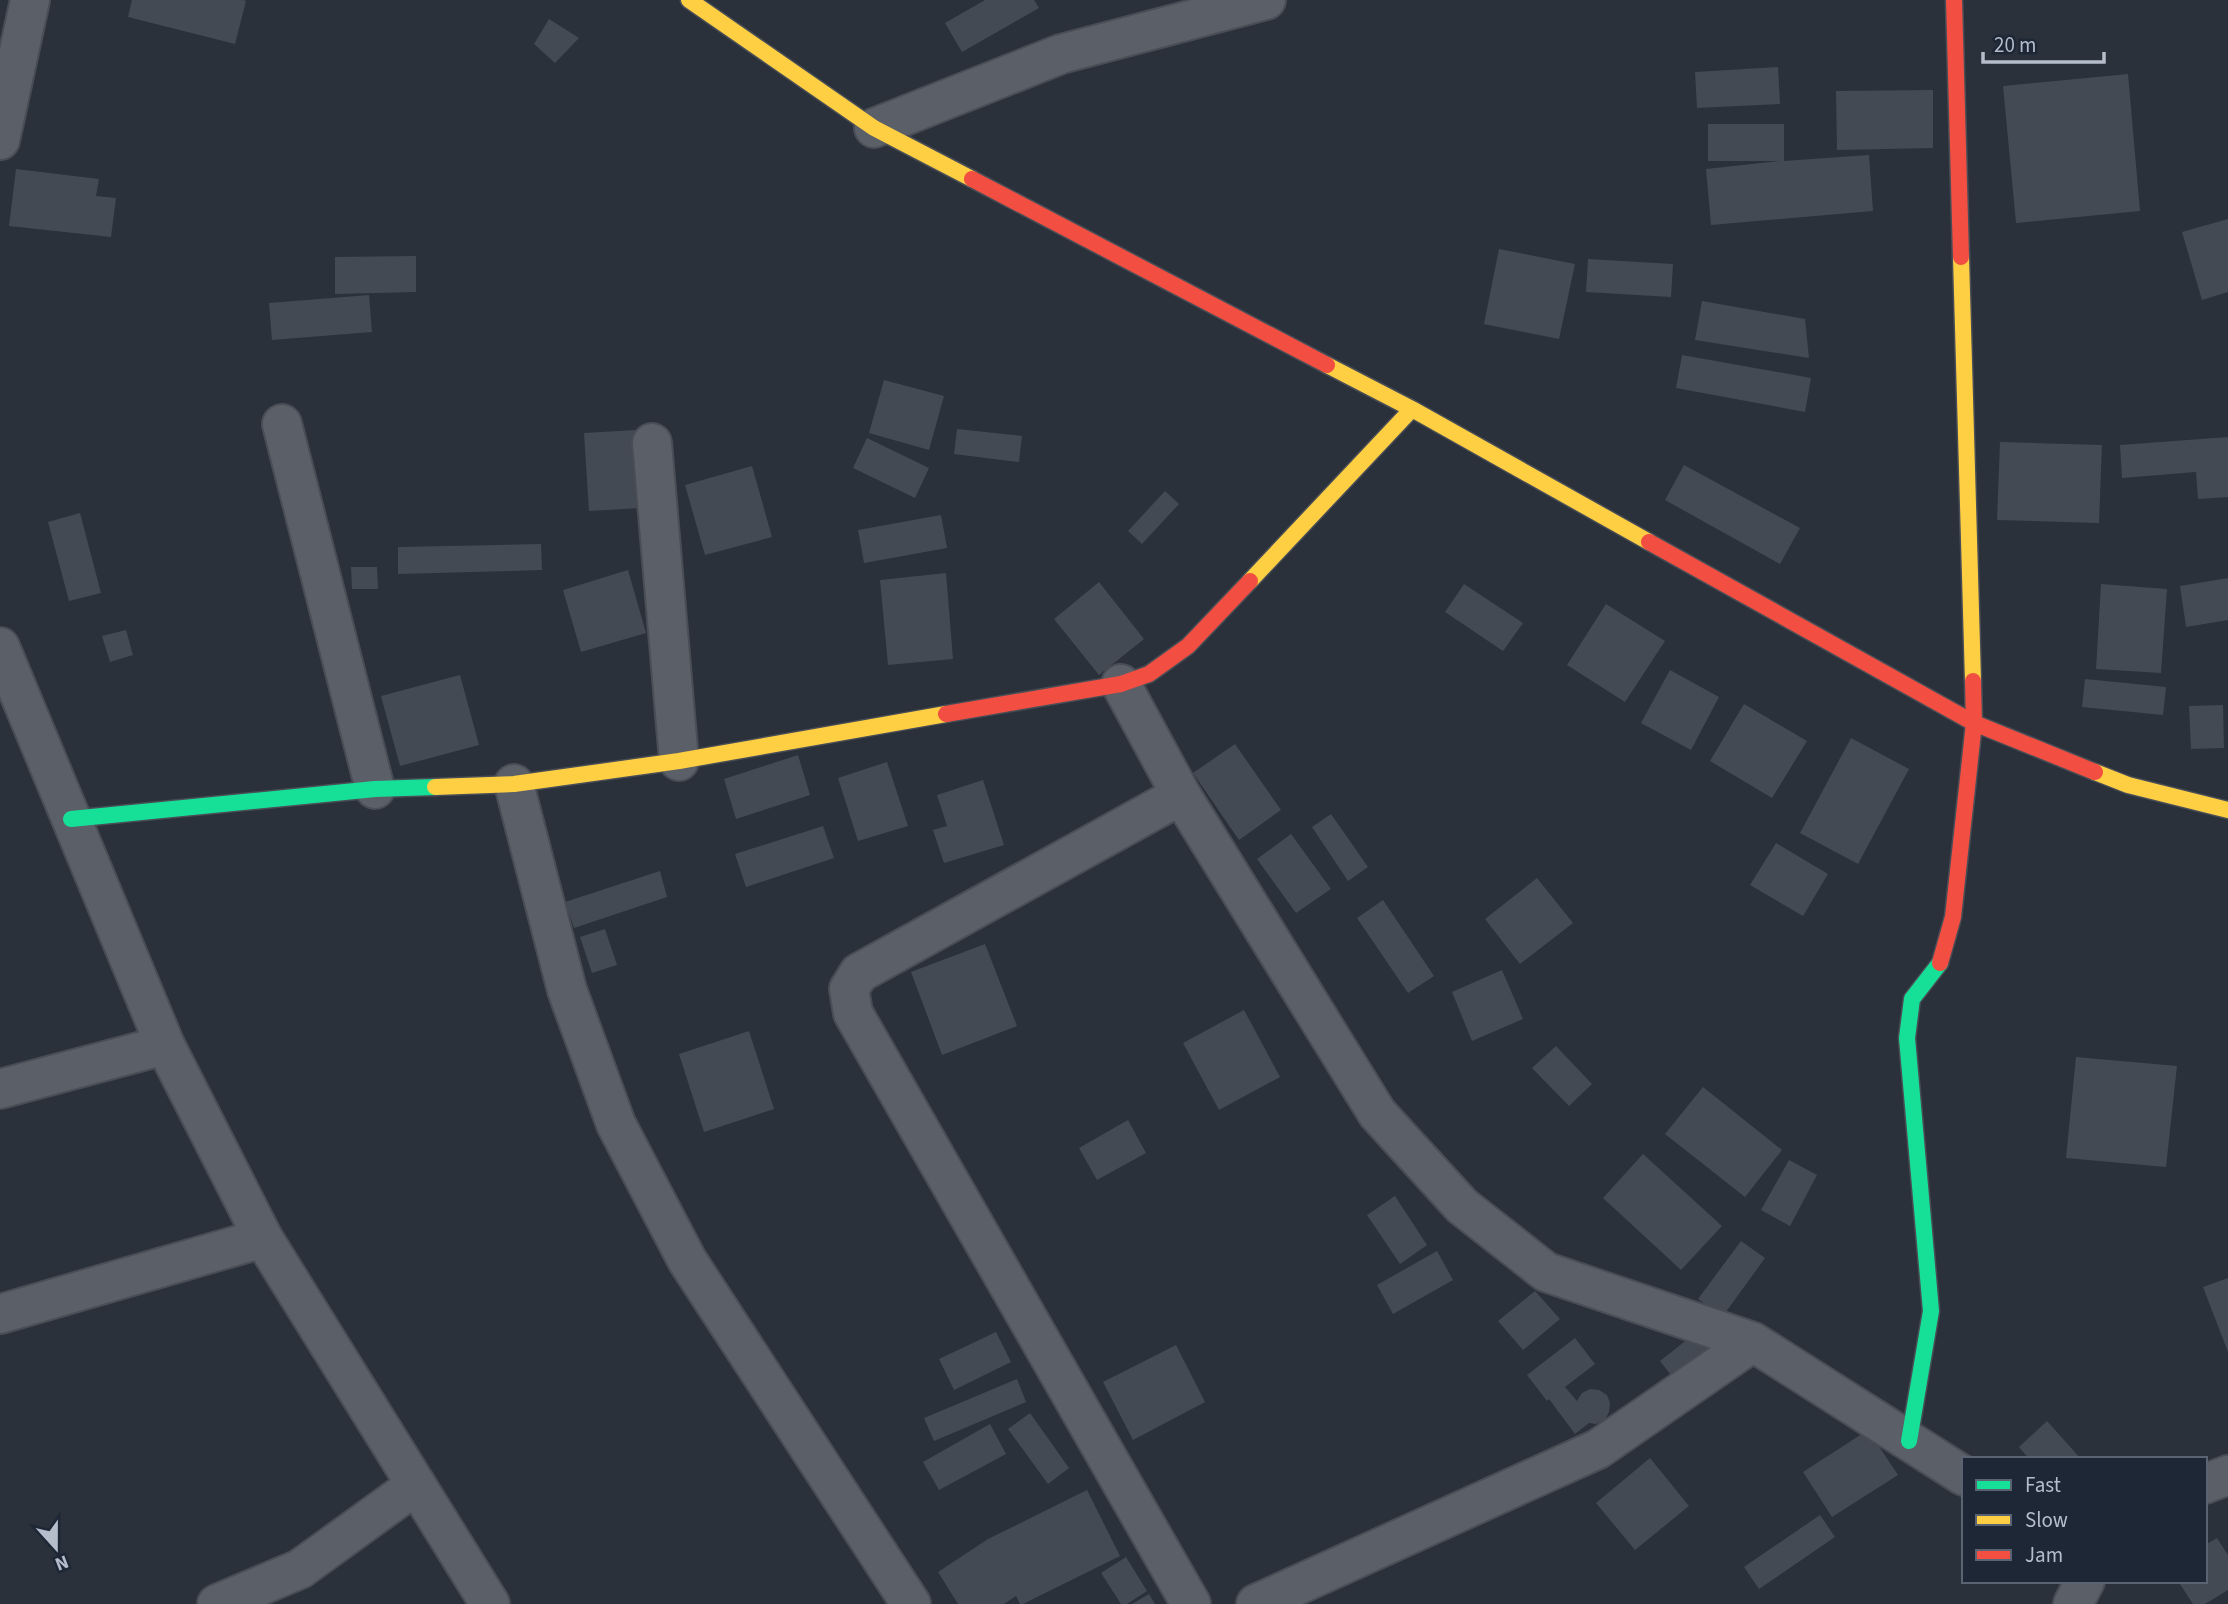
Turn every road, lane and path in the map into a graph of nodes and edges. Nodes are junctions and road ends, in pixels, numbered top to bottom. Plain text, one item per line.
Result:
1 (30, 0) edge
2 (689, 0) edge
3 (1266, 0) edge
4 (1954, 0) edge
5 (874, 128) junction
6 (0, 140) edge
7 (1412, 409) junction
8 (282, 424) dead end
9 (652, 443) dead end
10 (1, 653) edge
11 (1121, 684) junction
12 (1974, 723) junction
13 (680, 761) junction
14 (513, 784) junction
15 (375, 789) junction
16 (1181, 795) junction
17 (2228, 810) edge
18 (71, 819) junction
19 (165, 1045) junction
20 (0, 1089) edge
21 (263, 1238) junction
22 (0, 1314) edge
23 (1752, 1342) junction
24 (1909, 1441) junction
25 (1962, 1475) edge
26 (2228, 1475) edge
27 (2207, 1483) edge
28 (415, 1485) junction
29 (2084, 1583) edge
30 (216, 1604) edge
31 (490, 1604) edge
32 (911, 1604) edge
33 (1191, 1604) edge
34 (1256, 1604) edge
35 (2073, 1604) edge

1 - 6 street
2 - 5 street
3 - 5 street
4 - 12 street
5 - 7 street
7 - 11 street
7 - 12 street
8 - 15 street
9 - 13 street
10 - 18 street
11 - 13 street
11 - 16 street
12 - 17 street
12 - 24 street
13 - 14 street
14 - 15 street
14 - 32 street
15 - 18 street
16 - 23 street
16 - 33 street
18 - 19 street
19 - 20 street
19 - 21 street
21 - 22 street
21 - 28 street
23 - 24 street
23 - 34 street
24 - 25 street
26 - 27 street
28 - 30 street
28 - 31 street
29 - 35 street

